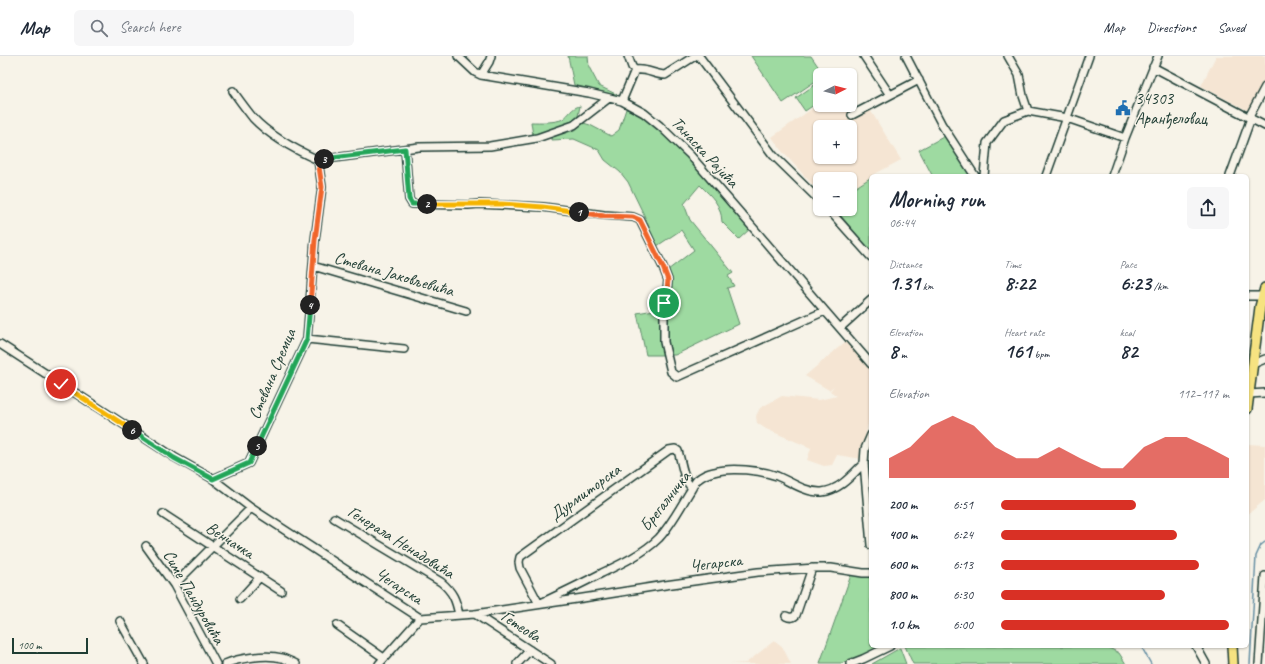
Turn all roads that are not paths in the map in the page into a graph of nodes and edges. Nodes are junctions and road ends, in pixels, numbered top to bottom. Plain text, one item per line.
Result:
1 (458, 56) edge
2 (491, 56) edge
3 (628, 56) edge
4 (699, 56) edge
5 (864, 56) edge
6 (906, 56) edge
7 (1008, 56) edge
8 (1089, 56) edge
9 (1158, 56) edge
10 (1153, 68) junction
11 (635, 70) junction
12 (481, 75) junction
13 (919, 80) junction
14 (1265, 87) edge
15 (232, 91) dead end
16 (890, 95) junction
17 (608, 98) junction
18 (622, 101) junction
19 (1028, 111) junction
20 (852, 115) dead end
21 (1067, 118) junction
22 (1250, 118) junction
23 (1265, 126) edge
24 (1124, 138) junction
25 (405, 149) junction
26 (318, 160) junction
27 (974, 174) edge
28 (984, 174) edge
29 (1047, 174) edge
30 (1113, 174) edge
31 (1231, 174) edge
32 (813, 193) edge
33 (834, 216) edge
34 (869, 255) edge
35 (313, 266) junction
36 (1264, 292) edge
37 (1249, 296) edge
38 (869, 302) edge
39 (466, 311) dead end
40 (826, 311) junction
41 (840, 328) junction
42 (307, 339) junction
43 (0, 344) edge
44 (404, 349) dead end
45 (1265, 360) edge
46 (869, 362) edge
47 (1251, 367) edge
48 (1265, 392) edge
49 (1249, 394) joint
50 (869, 440) edge
51 (864, 463) junction
52 (213, 479) junction
53 (692, 488) junction
54 (251, 508) junction
55 (162, 514) dead end
56 (334, 518) dead end
57 (869, 522) edge
58 (146, 546) dead end
59 (212, 546) junction
60 (812, 568) junction
61 (869, 572) edge
62 (1265, 576) edge
63 (260, 577) junction
64 (174, 585) junction
65 (281, 591) dead end
66 (240, 598) dead end
67 (539, 604) junction
68 (475, 614) junction
69 (459, 615) junction
70 (786, 616) dead end
71 (420, 618) junction
72 (120, 621) dead end
73 (337, 625) dead end
74 (886, 648) edge
75 (1197, 648) edge
76 (1232, 648) edge
77 (530, 650) junction
78 (382, 661) edge
79 (144, 664) edge
80 (216, 664) edge
81 (225, 664) edge
82 (296, 664) edge
83 (517, 664) edge
84 (551, 664) edge
85 (850, 664) edge
86 (1206, 664) edge
87 (1233, 664) edge
88 (1259, 664) edge

1 - 12 street, Танаска Рајића
2 - 12 street
3 - 11 street
4 - 11 street
4 - 32 street
5 - 16 street
6 - 13 street
7 - 19 street
8 - 21 street
9 - 10 street
10 - 22 street
10 - 24 street
11 - 18 street
12 - 17 street, Танаска Рајића
13 - 16 street
13 - 27 street
14 - 22 street
15 - 26 street
16 - 20 street
17 - 18 street, Танаска Рајића
17 - 25 street
18 - 40 street, Танаска Рајића
19 - 21 street
19 - 28 street
21 - 24 street
21 - 29 street
22 - 23 street
22 - 31 street
24 - 30 street
25 - 26 street
25 - 40 street
26 - 35 street, Стевана Сремца
33 - 34 street
35 - 39 street, Стевана Јаковљевића
35 - 42 street, Стевана Сремца
36 - 37 street
36 - 47 main road
38 - 41 street
40 - 41 street, Танаска Рајића
41 - 46 street, Танаска Рајића
42 - 44 street
42 - 52 street, Стевана Сремца
43 - 52 street, Чегарска
45 - 47 street
47 - 49 main road
48 - 49 street
50 - 51 street
51 - 53 street, Брегалничка
51 - 57 street
52 - 54 street, Чегарска
53 - 67 street, Брегалничка
53 - 67 street, Дурмиторска
54 - 59 street
54 - 71 street, Чегарска
55 - 59 street, Венчачка
56 - 69 street, Генерала Ненадовића
58 - 64 street, Симе Пандуровића
59 - 63 street, Венчачка
59 - 64 street
60 - 61 street, Чегарска
60 - 67 street, Чегарска
60 - 70 street
62 - 88 street
63 - 65 street, Венчачка
63 - 66 street
64 - 80 street, Симе Пандуровића
67 - 68 street, Чегарска
68 - 69 street, Чегарска
68 - 77 street, Гетеова
69 - 71 street, Чегарска
71 - 78 street
72 - 79 street
73 - 78 street
74 - 85 street
75 - 86 street
76 - 87 main road
77 - 83 street
77 - 84 street, Гетеова
81 - 82 street

